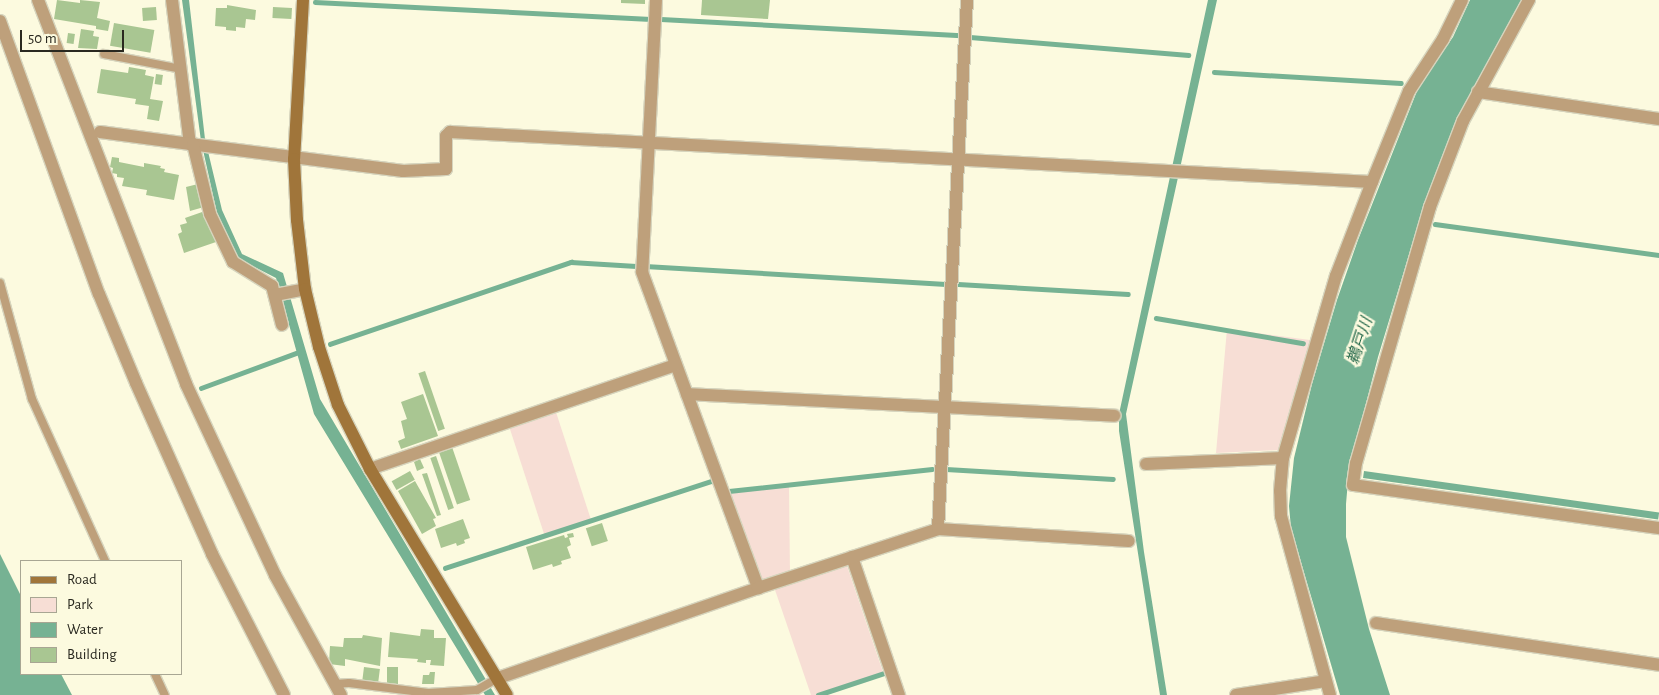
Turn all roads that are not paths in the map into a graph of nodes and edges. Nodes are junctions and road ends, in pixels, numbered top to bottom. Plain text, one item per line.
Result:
1 (38, 0) edge
2 (172, 0) edge
3 (303, 0) edge
4 (656, 0) edge
5 (968, 0) edge
6 (1462, 0) edge
7 (1529, 0) edge
8 (0, 21) edge
9 (104, 54) dead end
10 (181, 69) junction
11 (1478, 92) junction
12 (1659, 119) edge
13 (100, 132) dead end
14 (648, 142) junction
15 (193, 144) junction
16 (959, 158) junction
17 (294, 159) junction
18 (1372, 182) junction
19 (0, 283) edge
20 (299, 290) junction
21 (277, 295) junction
22 (282, 325) dead end
23 (676, 365) junction
24 (687, 394) junction
25 (945, 408) junction
26 (1114, 416) dead end
27 (1284, 458) junction
28 (1146, 464) dead end
29 (370, 469) junction
30 (1659, 528) edge
31 (938, 529) junction
32 (1129, 541) dead end
33 (852, 557) junction
34 (105, 560) edge
35 (758, 588) junction
36 (1376, 623) dead end
37 (1659, 665) edge
38 (156, 675) edge
39 (498, 678) junction
40 (1325, 681) junction
41 (338, 690) edge
42 (165, 695) edge
43 (284, 695) edge
44 (507, 695) edge
45 (899, 695) edge
46 (1236, 695) edge
47 (1330, 695) edge

1 - 41 street
2 - 10 street
3 - 17 street
4 - 14 street
5 - 16 street
6 - 18 street
7 - 11 street
8 - 43 street
9 - 10 lane
10 - 15 street
11 - 12 street
11 - 30 street
13 - 15 street
14 - 16 street
14 - 17 street
14 - 23 street
15 - 17 street
15 - 21 street
16 - 18 street
16 - 25 street
17 - 20 street
18 - 27 street
19 - 34 lane
20 - 21 street
20 - 29 street
21 - 22 street
23 - 24 street
23 - 29 street
24 - 25 street
24 - 35 street
25 - 26 street
25 - 31 street
27 - 28 street
27 - 40 street
29 - 39 street
31 - 32 street
31 - 33 street
33 - 35 street
33 - 45 street
35 - 39 street
36 - 37 street
38 - 42 lane
39 - 41 lane
39 - 44 street
40 - 46 street
40 - 47 street

